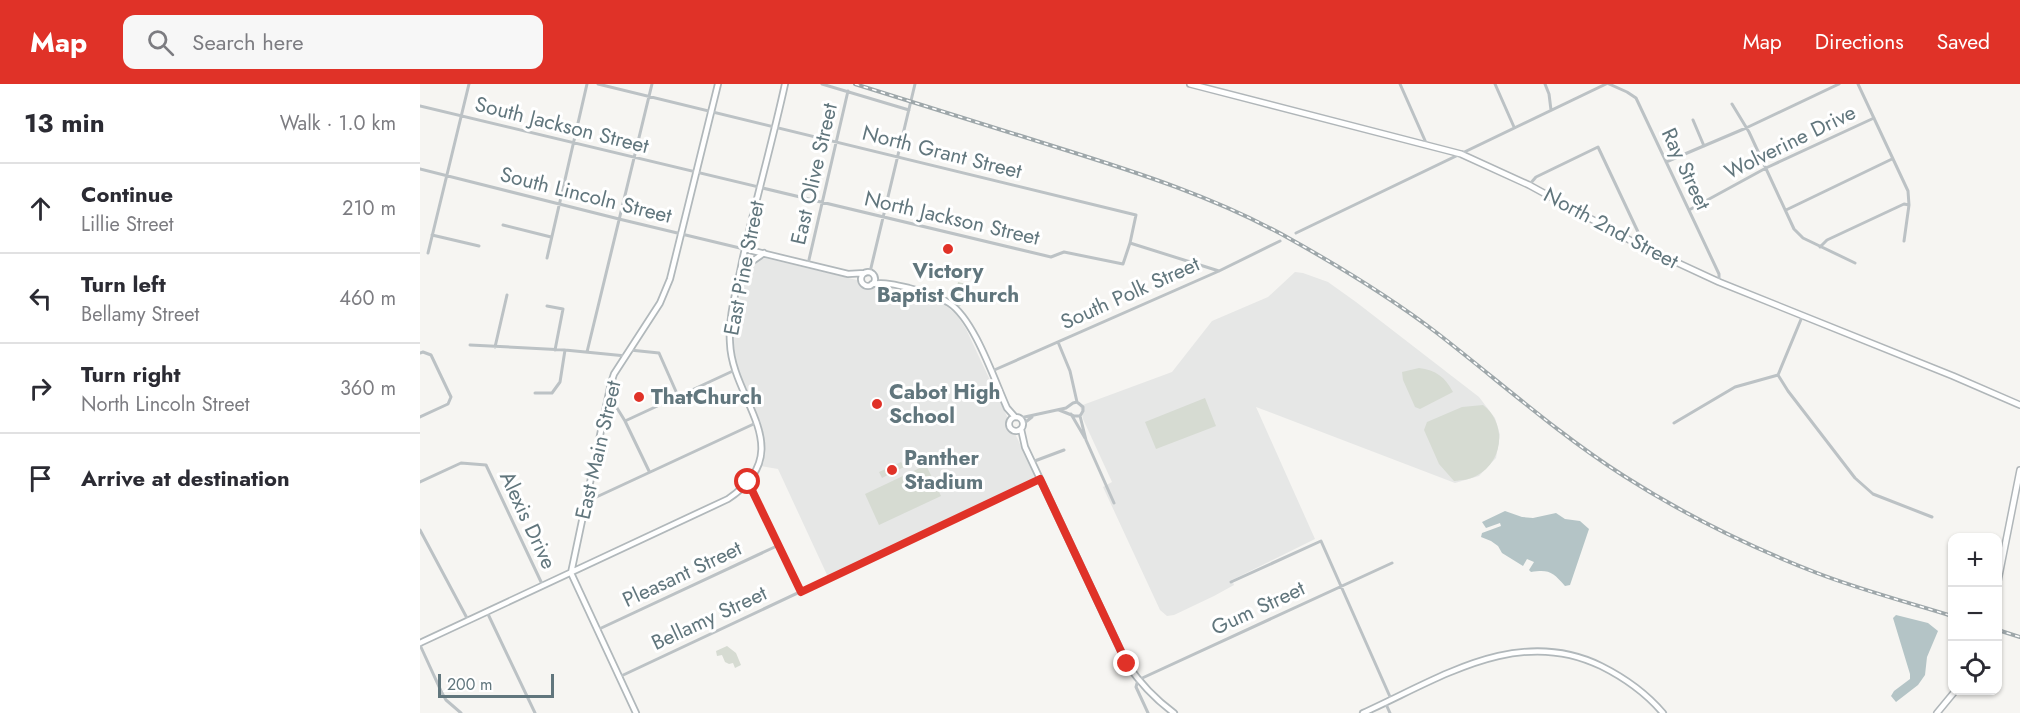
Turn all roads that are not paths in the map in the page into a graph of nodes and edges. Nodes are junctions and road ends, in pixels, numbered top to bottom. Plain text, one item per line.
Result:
1 (469, 84) edge
2 (586, 84) edge
3 (598, 84) edge
4 (652, 84) edge
5 (718, 84) edge
6 (785, 84) edge
7 (822, 84) edge
8 (915, 84) edge
9 (1190, 84) edge
10 (1400, 84) edge
11 (1495, 84) edge
12 (1545, 84) edge
13 (1607, 84) edge
14 (1839, 84) edge
15 (1858, 84) edge
16 (1599, 85) edge
17 (848, 91) junction
18 (649, 96) junction
19 (1732, 104) dead end
20 (420, 106) edge
21 (909, 110) junction
22 (1551, 110) junction
23 (712, 111) junction
24 (461, 116) junction
25 (1874, 118) junction
26 (1693, 120) dead end
27 (1514, 127) junction
28 (775, 128) junction
29 (1746, 128) junction
30 (572, 142) junction
31 (836, 142) junction
32 (1427, 145) junction
33 (1704, 146) junction
34 (1461, 154) junction
35 (899, 156) junction
36 (635, 158) junction
37 (1893, 159) junction
38 (1666, 162) junction
39 (1766, 168) junction
40 (420, 169) edge
41 (697, 173) junction
42 (446, 175) junction
43 (1529, 185) junction
44 (760, 188) junction
45 (822, 203) junction
46 (558, 204) junction
47 (1909, 205) junction
48 (1689, 210) junction
49 (1786, 210) junction
50 (883, 217) junction
51 (619, 219) junction
52 (503, 225) dead end
53 (1296, 233) dead end
54 (432, 235) junction
55 (681, 235) junction
56 (551, 237) junction
57 (1904, 240) dead end
58 (1280, 241) dead end
59 (1130, 243) junction
60 (1637, 244) junction
61 (479, 246) dead end
62 (1820, 247) junction
63 (745, 249) junction
64 (428, 253) dead end
65 (764, 253) junction
66 (547, 258) dead end
67 (1855, 263) dead end
68 (808, 264) junction
69 (1219, 271) junction
70 (870, 273) junction
71 (848, 274) junction
72 (739, 279) junction
73 (862, 282) junction
74 (1719, 282) junction
75 (872, 284) junction
76 (888, 284) junction
77 (507, 295) dead end
78 (548, 306) dead end
79 (1802, 317) junction
80 (1058, 341) junction
81 (470, 345) dead end
82 (495, 346) junction
83 (555, 350) junction
84 (565, 350) junction
85 (630, 350) junction
86 (587, 352) junction
87 (420, 353) edge
88 (626, 356) junction
89 (735, 370) junction
90 (991, 372) junction
91 (1778, 375) junction
92 (535, 393) dead end
93 (608, 393) junction
94 (678, 396) junction
95 (1075, 402) junction
96 (2018, 404) edge
97 (1068, 407) junction
98 (1059, 410) junction
99 (1070, 414) junction
100 (1080, 416) junction
101 (420, 417) edge
102 (1032, 417) junction
103 (1015, 418) junction
104 (625, 421) junction
105 (758, 422) junction
106 (1674, 423) dead end
107 (1020, 428) junction
108 (1086, 440) junction
109 (1064, 450) dead end
110 (1032, 462) junction
111 (2020, 470) edge
112 (649, 471) junction
113 (1040, 479) junction
114 (420, 482) edge
115 (748, 482) junction
116 (2018, 492) edge
117 (585, 500) junction
118 (1114, 503) dead end
119 (1932, 517) dead end
120 (420, 530) edge
121 (779, 545) junction
122 (1392, 563) dead end
123 (2002, 563) edge
124 (571, 573) junction
125 (1231, 582) dead end
126 (543, 585) junction
127 (1341, 586) junction
128 (801, 592) junction
129 (486, 612) junction
130 (468, 620) junction
131 (597, 630) junction
132 (420, 644) edge
133 (620, 677) junction
134 (1138, 680) junction
135 (1952, 695) edge
136 (1391, 699) junction
137 (1385, 702) junction
138 (461, 713) edge
139 (535, 713) edge
140 (636, 713) edge
141 (1148, 713) edge
142 (1174, 713) edge
143 (1364, 713) edge
144 (1390, 713) edge
145 (1663, 713) edge
146 (1937, 713) edge

1 - 24 street
2 - 30 street
3 - 18 street, North Grant Street
4 - 18 street
5 - 23 street, East Main Street
6 - 28 street, East Pine Street
7 - 17 street
8 - 21 street
9 - 32 main road, North 2nd Street
10 - 32 street
11 - 27 street
12 - 22 street
13 - 16 street
13 - 38 street, Ray Street
14 - 29 street
15 - 25 street
16 - 22 street
17 - 21 street
17 - 31 street, East Olive Street
18 - 23 street, North Grant Street
18 - 36 street
19 - 29 street
20 - 24 street, South Jackson Street
21 - 35 street
22 - 27 street
23 - 28 street, North Grant Street
23 - 41 street, East Main Street
24 - 30 street, South Jackson Street
24 - 42 street
25 - 37 street
25 - 39 street, Wolverine Drive
26 - 33 street
27 - 34 street
28 - 31 street, North Grant Street
28 - 44 street, East Pine Street
29 - 33 street
29 - 39 street
30 - 36 street, South Jackson Street
30 - 46 street
31 - 35 street, North Grant Street
31 - 45 street, East Olive Street
32 - 34 main road, North 2nd Street
33 - 38 street
34 - 43 main road, North 2nd Street
34 - 53 street
35 - 50 street
35 - 59 street, North Grant Street
36 - 41 street, South Jackson Street
36 - 51 street
37 - 47 street
37 - 49 street
38 - 48 street, Ray Street
39 - 48 street, Wolverine Drive
39 - 49 street
40 - 42 street, South Lincoln Street
41 - 44 street, North Jackson Street
41 - 55 street, East Main Street
42 - 46 street, South Lincoln Street
42 - 54 street
43 - 60 main road, North 2nd Street
43 - 60 street
44 - 45 street, North Jackson Street
44 - 63 street, East Pine Street
45 - 50 street, North Jackson Street
45 - 68 street, East Olive Street
46 - 51 street, South Lincoln Street
46 - 56 street
47 - 57 street
47 - 62 street
48 - 74 street, Ray Street
49 - 62 street
50 - 59 street, North Jackson Street
50 - 70 street
51 - 55 street, South Lincoln Street
51 - 86 street
52 - 56 street
54 - 61 street
54 - 64 street
55 - 63 street, South Lincoln Street
55 - 85 street, East Main Street
56 - 66 street
58 - 69 street, South Polk Street
59 - 69 street
60 - 74 main road, North 2nd Street
62 - 67 street
63 - 65 street
63 - 72 street, East Pine Street
65 - 68 street
65 - 72 street
68 - 71 street
69 - 80 street, South Polk Street
70 - 71 street
70 - 73 street
70 - 75 street
70 - 76 street
71 - 73 street
72 - 89 street, East Pine Street
73 - 75 street
74 - 79 main road, North 2nd Street
75 - 76 street
76 - 90 street
77 - 82 street
78 - 83 street
79 - 91 street
79 - 96 main road, North 2nd Street
80 - 90 street, South Polk Street
80 - 95 street
81 - 82 street
82 - 83 street
83 - 84 street
84 - 86 street
84 - 92 street
85 - 88 street, East Main Street
85 - 94 street
86 - 88 street
87 - 101 street
88 - 93 street, East Main Street
89 - 94 street
89 - 105 street, East Pine Street
90 - 103 street
91 - 106 street
91 - 119 street
93 - 104 street
93 - 117 street, East Main Street
94 - 104 street
95 - 97 street
95 - 100 street
97 - 98 street
97 - 99 street
98 - 99 street
98 - 102 street
99 - 100 street
99 - 108 street
100 - 108 street
102 - 103 street
102 - 107 street
103 - 107 street
103 - 107 street
104 - 112 street
105 - 112 street
105 - 115 street, East Pine Street
107 - 110 street
108 - 118 street
109 - 110 street
110 - 113 street
111 - 116 main road
112 - 117 street
113 - 128 street, Bellamy Street
113 - 134 street
114 - 126 street, Alexis Drive
115 - 121 street
115 - 124 street
116 - 123 main road
117 - 124 street, East Main Street
120 - 130 street
121 - 128 street
121 - 131 street, Pleasant Street
122 - 127 street, Gum Street
124 - 126 street
124 - 131 street
125 - 127 street
126 - 129 street
127 - 134 street, Gum Street
127 - 136 street
128 - 133 street, Bellamy Street
129 - 130 street
129 - 139 street
130 - 132 street
131 - 133 street
132 - 138 street
133 - 140 street
134 - 141 street
134 - 142 street
135 - 146 main road
136 - 137 street
136 - 145 street
137 - 143 street
137 - 144 street

